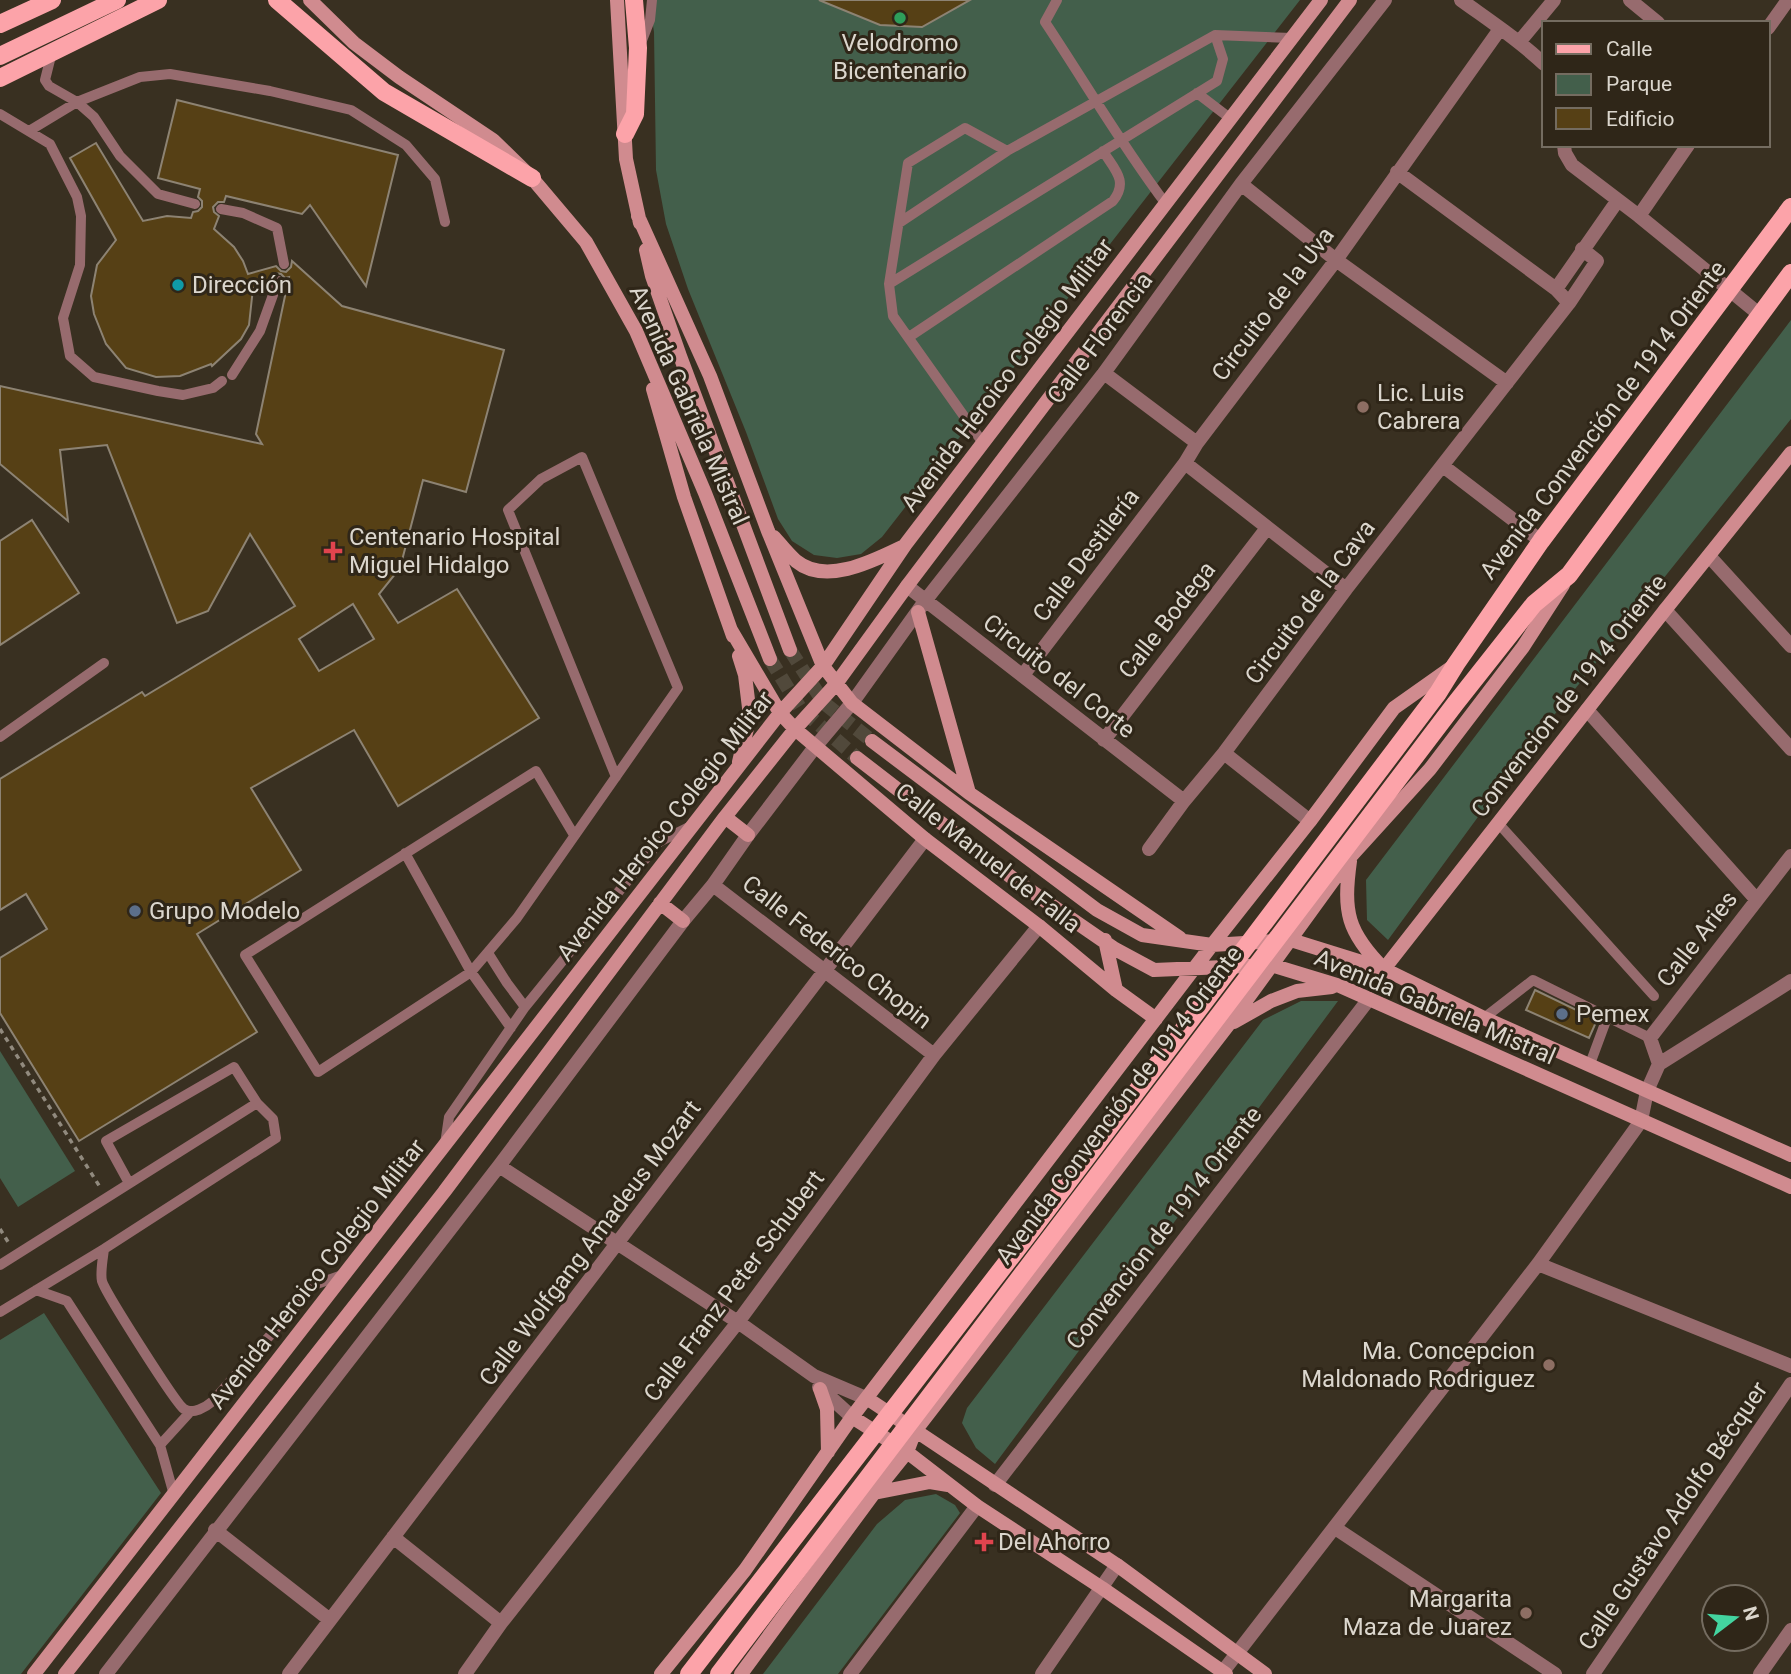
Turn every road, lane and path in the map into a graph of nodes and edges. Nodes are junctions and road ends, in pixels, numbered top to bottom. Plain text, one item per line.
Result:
1 (52, 0) edge
2 (119, 0) edge
3 (158, 0) edge
4 (277, 0) edge
5 (310, 0) edge
6 (617, 0) edge
7 (634, 0) edge
8 (652, 0) edge
9 (1056, 0) edge
10 (1321, 0) edge
11 (1350, 0) edge
12 (1385, 0) edge
13 (1461, 0) edge
14 (1554, 0) edge
15 (1630, 0) edge
16 (1788, 0) edge
17 (1656, 21) edge
18 (0, 24) edge
19 (107, 25) junction
20 (1770, 25) edge
21 (1500, 29) junction
22 (1215, 35) junction
23 (1292, 38) junction
24 (1520, 41) junction
25 (638, 48) junction
26 (52, 52) junction
27 (0, 56) edge
28 (1542, 62) edge
29 (0, 78) edge
30 (1197, 93) junction
31 (1098, 101) junction
32 (77, 103) junction
33 (0, 114) edge
34 (1231, 119) junction
35 (29, 131) junction
36 (625, 134) junction
37 (1121, 140) junction
38 (1564, 147) edge
39 (1687, 147) edge
40 (1007, 151) junction
41 (1103, 152) junction
42 (1397, 172) junction
43 (532, 178) junction
44 (1241, 184) junction
45 (1618, 200) junction
46 (195, 204) dead end
47 (1166, 204) junction
48 (1791, 207) edge
49 (221, 209) dead end
50 (638, 216) junction
51 (1639, 216) junction
52 (445, 222) dead end
53 (899, 223) junction
54 (1581, 249) junction
55 (1336, 260) junction
56 (284, 264) dead end
57 (1791, 273) edge
58 (278, 281) dead end
59 (889, 284) junction
60 (1556, 289) junction
61 (1729, 291) junction
62 (1569, 303) junction
63 (1759, 314) junction
64 (636, 331) junction
65 (909, 337) junction
66 (1104, 373) junction
67 (1507, 383) junction
68 (983, 443) junction
69 (1197, 443) junction
70 (1791, 453) edge
71 (1185, 464) junction
72 (1443, 466) junction
73 (1266, 528) junction
74 (768, 531) junction
75 (1541, 541) junction
76 (905, 545) junction
77 (1709, 556) junction
78 (1569, 575) junction
79 (907, 586) junction
80 (1346, 589) junction
81 (922, 607) junction
82 (1665, 610) junction
83 (731, 630) junction
84 (1791, 646) edge
85 (790, 650) tunnel mouth
86 (771, 659) tunnel mouth
87 (104, 663) dead end
88 (1456, 664) junction
89 (823, 666) junction
90 (1023, 675) junction
91 (836, 684) junction
92 (852, 704) junction
93 (1587, 710) junction
94 (780, 713) junction
95 (795, 729) junction
96 (0, 737) edge
97 (1104, 740) junction
98 (872, 741) tunnel mouth
99 (815, 747) junction
100 (1791, 749) edge
101 (1224, 753) junction
102 (858, 758) tunnel mouth
103 (737, 770) junction
104 (616, 777) junction
105 (969, 793) junction
106 (1184, 801) junction
107 (725, 817) junction
108 (1310, 821) junction
109 (696, 823) junction
110 (1498, 824) junction
111 (574, 835) junction
112 (748, 835) junction
113 (925, 839) junction
114 (1149, 849) dead end
115 (405, 853) junction
116 (1351, 856) junction
117 (1791, 856) edge
118 (713, 885) junction
119 (1756, 899) junction
120 (660, 903) junction
121 (683, 921) junction
122 (1040, 926) junction
123 (1181, 939) junction
124 (1105, 940) junction
125 (1290, 940) junction
126 (1212, 945) junction
127 (488, 953) junction
128 (1271, 965) junction
129 (1384, 969) junction
130 (1193, 970) junction
131 (471, 972) junction
132 (824, 972) junction
133 (1791, 981) edge
134 (1340, 986) junction
135 (1116, 990) junction
136 (1654, 996) dead end
137 (1369, 999) junction
138 (525, 1007) junction
139 (1484, 1018) junction
140 (1606, 1018) junction
141 (1156, 1019) junction
142 (1229, 1024) junction
143 (511, 1028) junction
144 (0, 1029) edge
145 (1650, 1038) junction
146 (934, 1055) junction
147 (1590, 1064) junction
148 (1659, 1064) junction
149 (1647, 1091) junction
150 (257, 1103) junction
151 (1641, 1121) junction
152 (444, 1147) junction
153 (1789, 1152) edge
154 (499, 1166) junction
155 (129, 1183) junction
156 (1791, 1188) edge
157 (107, 1197) junction
158 (620, 1243) junction
159 (104, 1249) junction
160 (1538, 1264) junction
161 (0, 1265) edge
162 (345, 1275) junction
163 (36, 1290) junction
164 (0, 1312) edge
165 (738, 1322) junction
166 (1791, 1366) edge
167 (817, 1382) junction
168 (1791, 1384) edge
169 (868, 1399) junction
170 (191, 1411) junction
171 (852, 1417) junction
172 (915, 1431) junction
173 (160, 1446) junction
174 (828, 1452) junction
175 (907, 1452) junction
176 (950, 1485) junction
177 (995, 1485) junction
178 (874, 1493) junction
179 (174, 1494) junction
180 (977, 1506) junction
181 (1335, 1528) junction
182 (215, 1530) junction
183 (393, 1537) junction
184 (1117, 1565) junction
185 (1102, 1588) junction
186 (330, 1620) junction
187 (501, 1623) junction
188 (1791, 1630) edge
189 (1236, 1655) junction
190 (1223, 1673) edge
191 (34, 1674) edge
192 (65, 1674) edge
193 (106, 1674) edge
194 (289, 1674) edge
195 (465, 1674) edge
196 (661, 1674) edge
197 (689, 1674) edge
198 (719, 1674) edge
199 (741, 1674) edge
200 (850, 1674) edge
201 (1042, 1674) edge
202 (1265, 1674) edge
203 (1555, 1674) edge
204 (1593, 1674) edge
205 (1760, 1674) edge

1 - 18 main road
2 - 19 main road
2 - 27 main road
3 - 19 main road
4 - 43 main road
5 - 43 street, Avenida Gabriela Mistral
6 - 36 street, Avenida Gabriela Mistral
7 - 25 main road
8 - 25 lane
9 - 31 lane
10 - 23 street, Avenida Heroico Colegio Militar
11 - 79 street, Avenida Heroico Colegio Militar
12 - 44 street, Calle Florencia
13 - 21 street
14 - 24 street
15 - 17 street
16 - 20 street
19 - 26 main road
21 - 24 street
21 - 42 street, Circuito de la Uva
22 - 23 lane
22 - 30 lane
22 - 31 lane
23 - 34 street, Avenida Heroico Colegio Militar
24 - 28 street
25 - 36 main road
26 - 29 main road
26 - 32 lane
30 - 34 lane
30 - 37 lane
31 - 37 lane
31 - 40 lane
32 - 35 lane
32 - 46 lane
32 - 52 lane
33 - 35 lane
34 - 47 street, Avenida Heroico Colegio Militar
35 - 58 lane
36 - 50 street, Avenida Gabriela Mistral
37 - 41 lane
37 - 47 lane
38 - 45 street
39 - 51 street
40 - 53 lane
40 - 53 lane
41 - 59 lane
41 - 65 lane
42 - 55 street, Circuito de la Uva
42 - 60 street
43 - 64 street, Avenida Gabriela Mistral
44 - 55 street
44 - 66 street, Calle Florencia
45 - 51 street
45 - 54 street
47 - 68 street, Avenida Heroico Colegio Militar
48 - 61 main road, Avenida Convención de 1914 Oriente
49 - 56 lane
50 - 74 street, Avenida Gabriela Mistral
50 - 85 street, Avenida Gabriela Mistral
51 - 61 street
53 - 59 lane
54 - 60 street
54 - 62 street
55 - 67 street
55 - 69 street, Circuito de la Uva
57 - 63 main road, Avenida Convención de 1914 Oriente
59 - 65 lane
60 - 62 street
61 - 63 street
61 - 75 main road, Avenida Convención de 1914 Oriente
62 - 67 street
63 - 78 main road, Avenida Convención de 1914 Oriente
64 - 83 street
64 - 86 street, Avenida Gabriela Mistral
65 - 68 lane
66 - 69 street
66 - 81 street, Calle Florencia
67 - 72 street, Circuito de la Cava
68 - 76 street, Avenida Heroico Colegio Militar
69 - 71 street, Circuito de la Uva
70 - 77 street, Convencion de 1914 Oriente
71 - 73 street
71 - 90 street, Calle Destilería
72 - 75 street
72 - 80 street, Circuito de la Cava
73 - 80 street
73 - 97 street, Calle Bodega
74 - 76 street
74 - 89 street, Avenida Gabriela Mistral
75 - 88 main road, Avenida Convención de 1914 Oriente
76 - 89 street, Avenida Heroico Colegio Militar
77 - 82 street, Convencion de 1914 Oriente
77 - 84 street
78 - 116 street, Avenida Convención de 1914 Oriente
78 - 198 main road, Avenida Convención de 1914 Oriente
79 - 81 street, Circuito del Corte
79 - 91 street, Avenida Heroico Colegio Militar
80 - 101 street, Circuito de la Cava
81 - 90 street, Circuito del Corte
81 - 92 street, Calle Florencia
81 - 105 street
82 - 93 street, Convencion de 1914 Oriente
82 - 100 street
83 - 94 street, Calle Manuel de Falla
83 - 103 street
87 - 96 lane
88 - 108 street, Avenida Convención de 1914 Oriente
88 - 197 main road, Avenida Convención de 1914 Oriente
89 - 91 street, Calle Manuel de Falla
89 - 94 street, Avenida Heroico Colegio Militar
90 - 97 street, Circuito del Corte
91 - 92 street, Calle Manuel de Falla
91 - 95 street, Avenida Heroico Colegio Militar
92 - 99 street, Calle Florencia
92 - 105 street, Calle Manuel de Falla
93 - 110 street, Convencion de 1914 Oriente
93 - 119 street
94 - 95 street, Calle Manuel de Falla
94 - 103 street, Avenida Heroico Colegio Militar
95 - 99 street, Calle Manuel de Falla
95 - 107 street, Avenida Heroico Colegio Militar
97 - 106 street, Circuito del Corte
98 - 123 street, Avenida Gabriela Mistral
99 - 112 street
99 - 113 street, Calle Manuel de Falla
101 - 106 street, Circuito de la Cava
101 - 108 street
102 - 124 street, Avenida Gabriela Mistral
103 - 109 street, Avenida Heroico Colegio Militar
104 - 104 lane
104 - 111 lane
105 - 123 street, Calle Manuel de Falla
106 - 114 street, Circuito de la Cava
107 - 112 street
107 - 120 street, Avenida Heroico Colegio Militar
108 - 126 street, Avenida Convención de 1914 Oriente
109 - 138 lane
109 - 152 street, Avenida Heroico Colegio Militar
110 - 129 street, Convencion de 1914 Oriente
110 - 136 lane
111 - 115 lane
111 - 127 lane
112 - 118 street
113 - 122 street, Calle Manuel de Falla
113 - 132 street, Calle Wolfgang Amadeus Mozart
115 - 131 lane
115 - 131 lane
116 - 125 street, Avenida Convención de 1914 Oriente
116 - 129 street
117 - 119 street, Calle Aries
118 - 121 street
118 - 132 street, Calle Federico Chopin
119 - 145 street, Calle Aries
120 - 121 street
120 - 192 street, Avenida Heroico Colegio Militar
121 - 154 street
122 - 135 street, Calle Manuel de Falla
122 - 146 street, Calle Franz Peter Schubert
123 - 126 street, Avenida Gabriela Mistral
124 - 130 street, Avenida Gabriela Mistral
124 - 135 street
125 - 126 street, Avenida Gabriela Mistral
125 - 128 street, Avenida Convención de 1914 Oriente
125 - 129 street, Avenida Gabriela Mistral
126 - 130 street, Avenida Convención de 1914 Oriente
127 - 131 lane
127 - 138 lane
128 - 130 street, Avenida Gabriela Mistral
128 - 134 street, Avenida Gabriela Mistral
128 - 142 street, Avenida Convención de 1914 Oriente
129 - 139 street, Avenida Gabriela Mistral
130 - 141 street, Avenida Convención de 1914 Oriente
131 - 143 lane
132 - 146 street, Calle Federico Chopin
132 - 158 street, Calle Wolfgang Amadeus Mozart
133 - 148 street
134 - 137 street, Avenida Gabriela Mistral
134 - 142 street
135 - 141 street, Calle Manuel de Falla
137 - 151 street, Avenida Gabriela Mistral
137 - 177 street, Convencion de 1914 Oriente
138 - 143 lane
139 - 140 lane
139 - 147 street, Avenida Gabriela Mistral
140 - 145 lane
140 - 147 lane
141 - 169 street, Avenida Convención de 1914 Oriente
142 - 172 street, Avenida Convención de 1914 Oriente
143 - 152 lane
144 - 157 path
145 - 148 street
146 - 165 street, Calle Franz Peter Schubert
147 - 149 street, Avenida Gabriela Mistral
148 - 149 street
149 - 151 street
149 - 153 street, Avenida Gabriela Mistral
150 - 155 lane
150 - 155 lane
150 - 159 lane
151 - 156 street, Avenida Gabriela Mistral
151 - 160 street
152 - 162 street, Avenida Heroico Colegio Militar
154 - 158 street
154 - 182 street
155 - 157 lane
157 - 161 lane
158 - 165 street
158 - 183 street, Calle Wolfgang Amadeus Mozart
159 - 163 lane
159 - 170 lane
160 - 166 street
160 - 181 street
162 - 170 lane
162 - 179 street, Avenida Heroico Colegio Militar
163 - 164 lane
163 - 173 lane
165 - 167 street
165 - 187 street, Calle Franz Peter Schubert
167 - 169 street
167 - 171 street
167 - 174 street
168 - 204 street, Calle Gustavo Adolfo Bécquer
169 - 171 street, Avenida Convención de 1914 Oriente
169 - 172 street
170 - 173 lane
171 - 174 street, Avenida Convención de 1914 Oriente
171 - 175 street
172 - 175 street, Avenida Convención de 1914 Oriente
172 - 177 street
173 - 179 lane
174 - 196 street, Avenida Convención de 1914 Oriente
175 - 176 street
175 - 178 street, Avenida Convención de 1914 Oriente
176 - 178 street
176 - 180 street
177 - 184 street
178 - 199 street, Avenida Convención de 1914 Oriente
179 - 191 street, Avenida Heroico Colegio Militar
180 - 185 street
180 - 200 street
181 - 189 street
181 - 203 street
182 - 186 street
182 - 193 street
183 - 186 street, Calle Wolfgang Amadeus Mozart
183 - 187 street
184 - 185 street
184 - 189 street
185 - 190 street
185 - 201 street
186 - 194 street, Calle Wolfgang Amadeus Mozart
187 - 195 street, Calle Franz Peter Schubert
188 - 205 street
189 - 190 street
189 - 202 street

